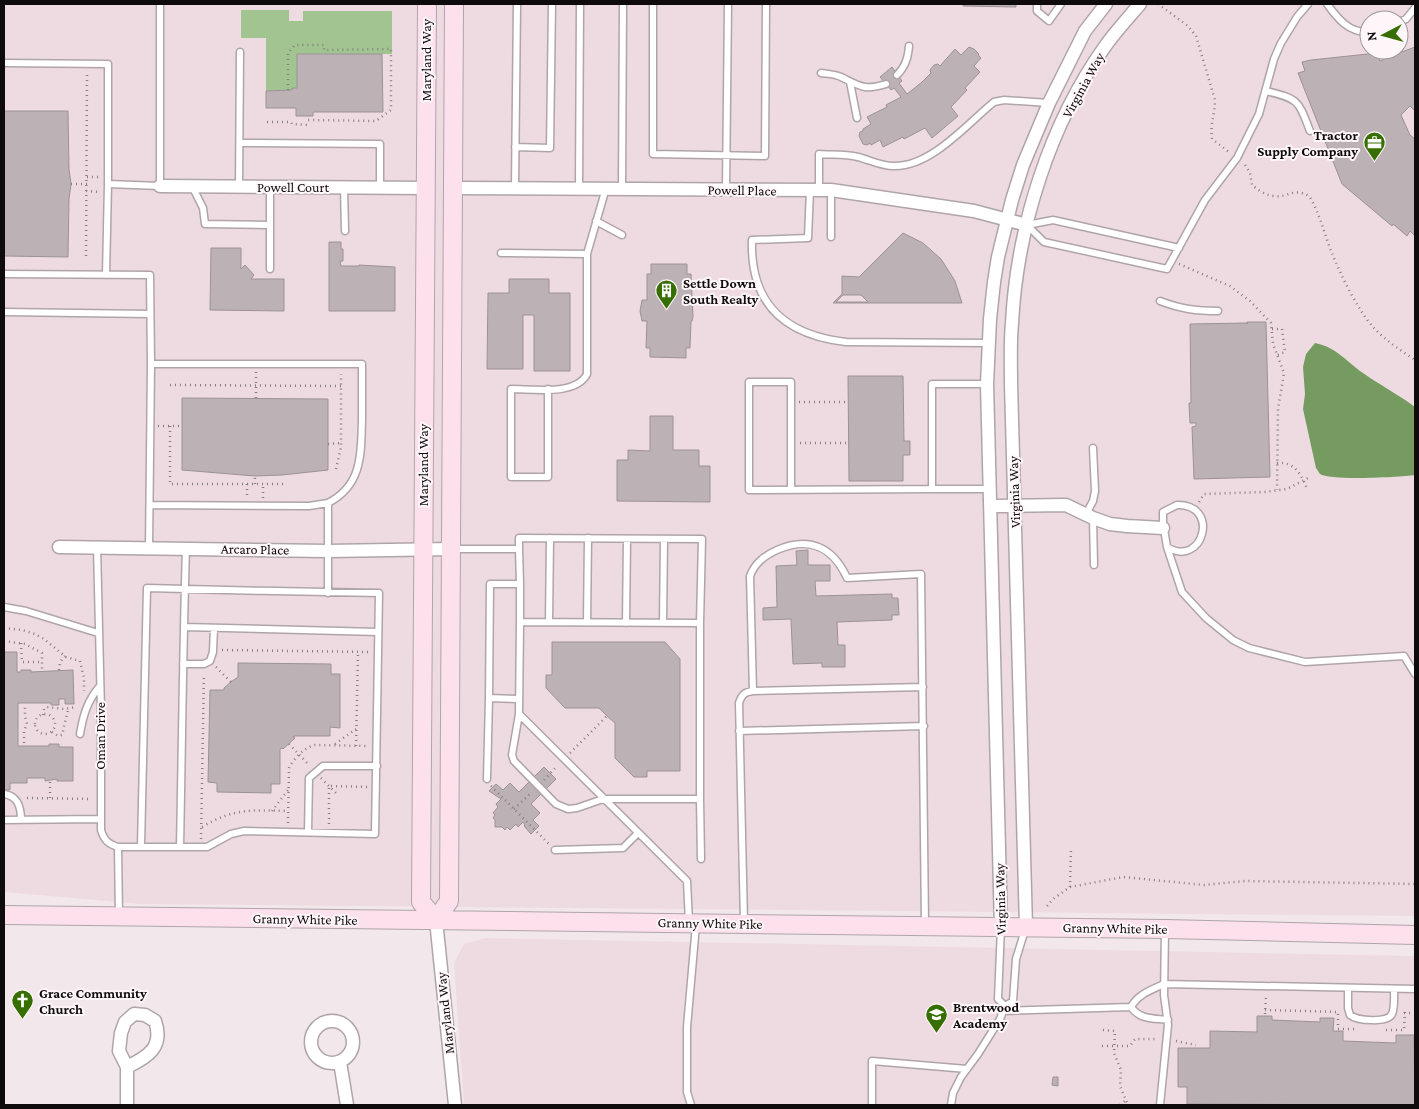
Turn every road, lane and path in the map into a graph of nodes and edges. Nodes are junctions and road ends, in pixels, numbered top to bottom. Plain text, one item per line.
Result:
1 (160, 4) edge
2 (426, 4) edge
3 (454, 4) edge
4 (517, 4) edge
5 (552, 4) edge
6 (580, 4) edge
7 (623, 4) edge
8 (653, 4) edge
9 (728, 4) edge
10 (766, 4) edge
11 (1037, 4) edge
12 (1061, 4) edge
13 (1106, 4) edge
14 (1140, 4) edge
15 (1158, 4) edge
16 (1308, 4) edge
17 (1327, 4) edge
18 (1359, 32) edge
19 (908, 46) dead end
20 (240, 52) dead end
21 (4, 63) edge
22 (88, 64) junction
23 (821, 73) dead end
24 (897, 75) dead end
25 (850, 82) junction
26 (886, 84) dead end
27 (288, 90) dead end
28 (1266, 91) junction
29 (1049, 103) junction
30 (308, 116) dead end
31 (857, 118) dead end
32 (308, 120) junction
33 (267, 122) dead end
34 (308, 125) junction
35 (1310, 131) dead end
36 (240, 143) junction
37 (308, 144) junction
38 (515, 147) junction
39 (727, 156) junction
40 (1237, 158) junction
41 (71, 184) dead end
42 (86, 184) junction
43 (108, 184) junction
44 (160, 186) junction
45 (192, 186) junction
46 (239, 186) junction
47 (270, 187) junction
48 (344, 187) junction
49 (380, 187) junction
50 (426, 188) junction
51 (453, 188) junction
52 (515, 188) junction
53 (606, 188) junction
54 (579, 189) junction
55 (622, 189) junction
56 (726, 189) junction
57 (820, 190) junction
58 (1006, 220) junction
59 (596, 221) junction
60 (270, 225) junction
61 (1027, 226) junction
62 (345, 231) dead end
63 (622, 235) dead end
64 (830, 237) dead end
65 (1179, 248) junction
66 (501, 253) dead end
67 (587, 254) junction
68 (86, 256) dead end
69 (1171, 261) junction
70 (270, 269) dead end
71 (4, 274) edge
72 (106, 275) junction
73 (1160, 300) dead end
74 (1218, 311) dead end
75 (4, 312) edge
76 (150, 314) junction
77 (1272, 329) junction
78 (988, 343) junction
79 (1277, 355) junction
80 (1415, 360) edge
81 (151, 364) junction
82 (256, 364) junction
83 (341, 364) junction
84 (987, 384) junction
85 (170, 385) dead end
86 (256, 385) junction
87 (341, 386) junction
88 (548, 389) junction
89 (256, 398) dead end
90 (791, 402) junction
91 (845, 402) dead end
92 (150, 426) junction
93 (170, 426) junction
94 (182, 426) dead end
95 (846, 443) dead end
96 (328, 444) dead end
97 (342, 444) junction
98 (790, 444) junction
99 (1094, 448) dead end
100 (1277, 463) junction
101 (336, 469) dead end
102 (255, 476) dead end
103 (1310, 477) dead end
104 (1304, 480) junction
105 (255, 484) junction
106 (284, 484) dead end
107 (932, 489) junction
108 (989, 489) junction
109 (1307, 489) dead end
110 (790, 490) junction
111 (1277, 490) junction
112 (328, 503) junction
113 (150, 505) junction
114 (1014, 505) junction
115 (990, 506) junction
116 (1194, 509) junction
117 (1090, 516) junction
118 (1163, 528) junction
119 (550, 538) junction
120 (588, 538) junction
121 (627, 538) junction
122 (664, 539) junction
123 (59, 547) dead end
124 (97, 547) junction
125 (1167, 547) junction
126 (149, 548) junction
127 (186, 548) junction
128 (452, 549) junction
129 (519, 549) junction
130 (328, 550) junction
131 (423, 550) junction
132 (1094, 565) dead end
133 (520, 584) junction
134 (185, 589) junction
135 (328, 593) junction
136 (4, 607) edge
137 (520, 622) junction
138 (549, 622) junction
139 (587, 622) junction
140 (626, 623) junction
141 (663, 623) junction
142 (700, 623) junction
143 (4, 628) edge
144 (184, 628) junction
145 (214, 628) junction
146 (378, 632) junction
147 (98, 633) junction
148 (4, 641) edge
149 (21, 643) junction
150 (213, 650) junction
151 (358, 652) junction
152 (378, 652) junction
153 (65, 656) junction
154 (42, 662) junction
155 (207, 663) junction
156 (183, 664) junction
157 (59, 670) dead end
158 (42, 672) dead end
159 (1415, 674) edge
160 (230, 682) dead end
161 (100, 686) junction
162 (923, 687) junction
163 (753, 691) junction
164 (82, 696) dead end
165 (489, 698) junction
166 (519, 699) junction
167 (79, 703) dead end
168 (25, 706) dead end
169 (68, 709) junction
170 (519, 714) junction
171 (43, 715) junction
172 (27, 724) junction
173 (35, 724) junction
174 (924, 726) junction
175 (356, 729) junction
176 (739, 731) junction
177 (52, 732) junction
178 (80, 734) dead end
179 (24, 743) dead end
180 (333, 745) dead end
181 (356, 746) dead end
182 (377, 766) junction
183 (487, 779) joint
184 (50, 782) dead end
185 (377, 787) junction
186 (288, 789) dead end
187 (4, 794) edge
188 (14, 798) junction
189 (50, 798) junction
190 (101, 799) junction
191 (603, 799) junction
192 (700, 799) junction
193 (272, 810) junction
194 (288, 811) dead end
195 (4, 820) edge
196 (21, 820) junction
197 (101, 820) junction
198 (202, 827) junction
199 (308, 832) junction
200 (329, 833) junction
201 (638, 833) junction
202 (118, 846) junction
203 (141, 846) junction
204 (180, 847) junction
205 (1071, 847) dead end
206 (201, 848) junction
207 (556, 850) joint
208 (701, 858) dead end
209 (1415, 884) edge
210 (1070, 887) junction
211 (1047, 906) dead end
212 (4, 915) edge
213 (119, 917) junction
214 (436, 920) junction
215 (692, 923) junction
216 (744, 924) junction
217 (925, 926) junction
218 (1001, 927) junction
219 (1026, 927) junction
220 (1165, 929) junction
221 (1415, 935) edge
222 (1164, 984) junction
223 (1266, 986) junction
224 (1348, 988) junction
225 (1394, 989) junction
226 (1415, 989) edge
227 (1131, 1007) junction
228 (1004, 1008) junction
229 (1266, 1010) junction
230 (1349, 1012) junction
231 (1266, 1014) dead end
232 (1168, 1020) junction
233 (1103, 1030) dead end
234 (1166, 1040) junction
235 (1196, 1045) dead end
236 (1102, 1046) dead end
237 (1114, 1047) junction
238 (340, 1062) dead end
239 (127, 1067) dead end
240 (967, 1069) junction
241 (1125, 1101) junction
242 (127, 1105) edge
243 (347, 1105) edge
244 (455, 1105) edge
245 (691, 1105) edge
246 (872, 1105) edge
247 (951, 1105) edge
248 (1120, 1105) edge
249 (1128, 1105) edge
250 (1160, 1105) edge

1 - 44 lane
2 - 50 main road, Maryland Way
3 - 51 main road, Maryland Way
4 - 38 lane
5 - 38 lane
6 - 54 lane
7 - 55 lane
8 - 39 lane
9 - 39 lane
10 - 39 lane
11 - 12 lane
13 - 29 street, Virginia Way
14 - 61 street, Virginia Way
15 - 40 path
16 - 28 lane
17 - 18 lane
19 - 24 lane
20 - 36 lane
21 - 22 lane
22 - 42 path
22 - 43 lane
23 - 25 lane
25 - 26 lane
25 - 31 lane
27 - 32 path
28 - 35 lane
28 - 40 lane
29 - 57 lane
29 - 58 street, Virginia Way
30 - 32 path
32 - 34 path
33 - 34 path
34 - 37 path
36 - 37 lane
36 - 46 lane
37 - 49 lane
38 - 52 lane
39 - 56 lane
40 - 65 lane
40 - 80 path
41 - 42 path
42 - 68 path
43 - 44 lane
43 - 72 lane
44 - 45 street, Powell Court
45 - 46 street, Powell Court
45 - 60 lane
46 - 47 street, Powell Court
47 - 48 street, Powell Court
47 - 60 lane
48 - 49 street, Powell Court
48 - 62 lane
49 - 50 street, Powell Court
50 - 51 main road
50 - 131 main road, Maryland Way
51 - 52 street, Powell Place
51 - 128 main road, Maryland Way
52 - 54 street, Powell Place
53 - 54 street, Powell Place
53 - 55 street, Powell Place
53 - 59 lane
55 - 56 street, Powell Place
56 - 57 street, Powell Place
57 - 58 street, Powell Place
57 - 64 lane
57 - 78 lane
58 - 61 street, Powell Place
58 - 78 street, Virginia Way
59 - 63 lane
59 - 67 lane
60 - 70 lane
61 - 65 lane
61 - 69 lane
61 - 114 street, Virginia Way
65 - 69 lane
66 - 67 lane
67 - 88 lane
69 - 77 path
71 - 72 lane
72 - 76 lane
73 - 74 lane
75 - 76 lane
76 - 81 lane
77 - 79 path
77 - 79 path
78 - 84 street, Virginia Way
79 - 100 path
81 - 82 lane
81 - 92 lane
82 - 83 lane
82 - 86 path
83 - 87 path
83 - 112 lane
84 - 107 lane
84 - 108 street, Virginia Way
85 - 86 path
86 - 87 path
86 - 89 path
87 - 97 path
88 - 88 lane
90 - 91 path
90 - 98 lane
90 - 110 lane
92 - 93 path
92 - 113 lane
93 - 94 path
93 - 105 path
95 - 98 path
96 - 97 path
97 - 101 path
98 - 110 lane
99 - 117 lane
100 - 104 path
100 - 111 path
102 - 105 path
103 - 104 path
104 - 109 path
104 - 111 path
105 - 106 path
107 - 108 lane
107 - 110 lane
108 - 115 street, Virginia Way
111 - 116 path
112 - 113 lane
112 - 130 lane
113 - 126 lane
114 - 115 street
114 - 117 street
114 - 219 street, Virginia Way
115 - 218 street, Virginia Way
116 - 118 lane
116 - 125 lane
117 - 118 street
117 - 132 lane
118 - 125 lane
119 - 120 lane
119 - 129 lane
119 - 138 lane
120 - 121 lane
120 - 139 lane
121 - 122 lane
121 - 140 lane
122 - 141 lane
122 - 142 lane
123 - 124 street, Arcaro Place
124 - 126 street, Arcaro Place
124 - 147 lane, Oman Drive
125 - 159 lane
126 - 127 street, Arcaro Place
127 - 130 street, Arcaro Place
127 - 134 lane
128 - 129 lane
128 - 131 street, Arcaro Place
128 - 214 main road, Maryland Way
129 - 133 lane
130 - 131 street, Arcaro Place
130 - 135 lane
131 - 214 main road, Maryland Way
133 - 137 lane
133 - 165 lane
134 - 135 lane
134 - 144 lane
134 - 203 lane
135 - 146 lane
136 - 147 lane
137 - 138 lane
137 - 166 lane
138 - 139 lane
139 - 140 lane
140 - 141 lane
141 - 142 lane
142 - 192 lane
143 - 153 path
144 - 145 lane
144 - 156 lane
145 - 146 lane
145 - 150 lane
146 - 152 lane
147 - 161 lane, Oman Drive
148 - 149 path
149 - 154 path
149 - 154 path
150 - 151 path
150 - 155 lane
151 - 152 path
151 - 175 path
152 - 182 lane
153 - 157 path
153 - 164 path
154 - 158 path
155 - 156 lane
155 - 160 path
155 - 198 path
156 - 204 lane
161 - 178 lane
161 - 190 lane, Oman Drive
162 - 163 lane
162 - 163 lane
162 - 174 lane
163 - 176 lane
165 - 166 lane
165 - 183 lane
166 - 170 lane
167 - 169 path
168 - 172 path
169 - 171 path
169 - 177 path
170 - 191 lane
170 - 191 lane
171 - 173 path
171 - 177 path
172 - 173 path
172 - 179 path
173 - 177 path
174 - 176 lane
174 - 217 lane
175 - 180 path
175 - 181 path
176 - 216 lane
182 - 185 lane
182 - 199 lane
183 - 207 path
184 - 189 path
185 - 200 lane
185 - 200 path
186 - 193 path
187 - 188 lane
188 - 189 path
188 - 196 lane
189 - 190 path
190 - 197 lane, Oman Drive
191 - 192 lane
191 - 201 lane
192 - 208 lane
193 - 194 path
193 - 198 path
195 - 196 lane
196 - 197 lane
197 - 202 lane, Oman Drive
198 - 206 path
199 - 200 lane
199 - 206 lane
201 - 207 lane
201 - 215 lane
202 - 203 lane
202 - 213 lane
203 - 204 lane
204 - 206 lane
205 - 210 path
209 - 210 path
210 - 211 path
212 - 213 main road, Granny White Pike
213 - 214 main road, Granny White Pike
214 - 215 main road, Granny White Pike
214 - 244 street, Maryland Way
215 - 216 main road, Granny White Pike
215 - 245 lane
216 - 217 main road, Granny White Pike
217 - 218 main road, Granny White Pike
218 - 219 main road, Granny White Pike
218 - 228 lane, Virginia Way
219 - 220 main road, Granny White Pike
219 - 228 lane, Virginia Way
220 - 221 main road, Granny White Pike
220 - 222 lane
222 - 223 lane
222 - 227 lane
222 - 232 lane
223 - 224 lane
223 - 229 path
224 - 225 lane
224 - 230 lane
225 - 226 lane
225 - 230 lane
227 - 228 lane
227 - 232 lane
228 - 240 lane, Virginia Way
229 - 230 path
229 - 231 path
232 - 234 lane
233 - 237 path
234 - 235 path
234 - 237 path
234 - 250 lane
236 - 237 path
237 - 241 path
238 - 243 street
239 - 242 street
240 - 246 lane
240 - 247 lane, Virginia Way
241 - 248 path
241 - 249 path

